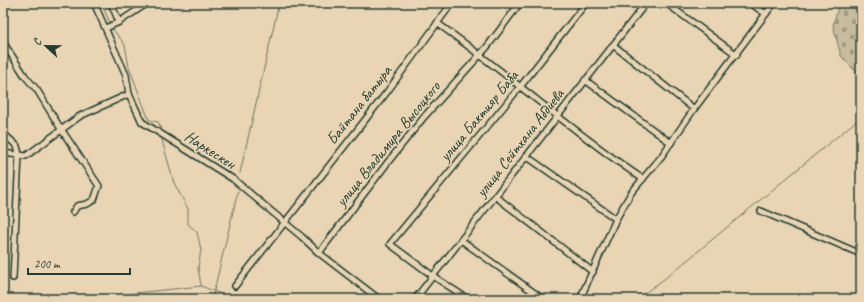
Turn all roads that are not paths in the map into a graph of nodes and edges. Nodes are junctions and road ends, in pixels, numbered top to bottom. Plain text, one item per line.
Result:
1 (94, 3) edge
2 (111, 3) edge
3 (148, 3) edge
4 (452, 3) edge
5 (520, 3) edge
6 (586, 3) edge
7 (646, 3) edge
8 (666, 3) edge
9 (750, 3) edge
10 (774, 3) edge
11 (766, 14) junction
12 (118, 23) junction
13 (437, 24) junction
14 (106, 28) junction
15 (3, 42) edge
16 (613, 45) junction
17 (480, 54) junction
18 (737, 55) junction
19 (585, 80) junction
20 (520, 87) junction
21 (129, 94) junction
22 (694, 108) junction
23 (557, 116) junction
24 (60, 130) junction
25 (3, 133) edge
26 (671, 143) junction
27 (3, 154) edge
28 (19, 155) junction
29 (526, 156) junction
30 (643, 179) junction
31 (495, 196) junction
32 (762, 211) dead end
33 (73, 212) dead end
34 (616, 219) junction
35 (285, 222) junction
36 (461, 240) junction
37 (319, 253) junction
38 (861, 254) edge
39 (593, 272) junction
40 (433, 276) junction
41 (13, 278) dead end
42 (235, 286) dead end
43 (379, 299) edge
44 (415, 299) edge
45 (468, 299) edge
46 (543, 299) edge
47 (580, 299) edge

1 - 14 street, Наркескен
2 - 12 street
3 - 12 street
4 - 13 street, Байтана батыра
5 - 17 street, улица Владимира Высоцкого
6 - 20 street, улица Бактияр Баба
7 - 16 street, улица Сейтхана Абдиева
8 - 18 street
9 - 11 street
10 - 11 street
11 - 18 street
12 - 14 street
13 - 17 street
13 - 35 street, Байтана батыра
14 - 21 street, Наркескен
15 - 24 street
16 - 19 street, улица Сейтхана Абдиева
16 - 22 street
17 - 20 street
17 - 37 street, улица Владимира Высоцкого
18 - 22 street
19 - 23 street, улица Сейтхана Абдиева
19 - 26 street
20 - 23 street
20 - 40 street, улица Бактияр Баба
21 - 24 street
21 - 35 street, Наркескен
22 - 26 street
23 - 29 street, улица Сейтхана Абдиева
23 - 30 street
24 - 28 street
24 - 33 street
25 - 28 street
26 - 30 street
27 - 28 street
28 - 41 street
29 - 31 street, улица Сейтхана Абдиева
29 - 34 street
30 - 34 street
31 - 36 street, улица Сейтхана Абдиева
31 - 39 street
32 - 38 street
34 - 39 street
35 - 37 street
35 - 42 street, Байтана батыра
36 - 40 street, улица Сейтхана Абдиева
36 - 46 street
37 - 43 street
39 - 47 street
40 - 44 street, улица Сейтхана Абдиева
40 - 45 street

